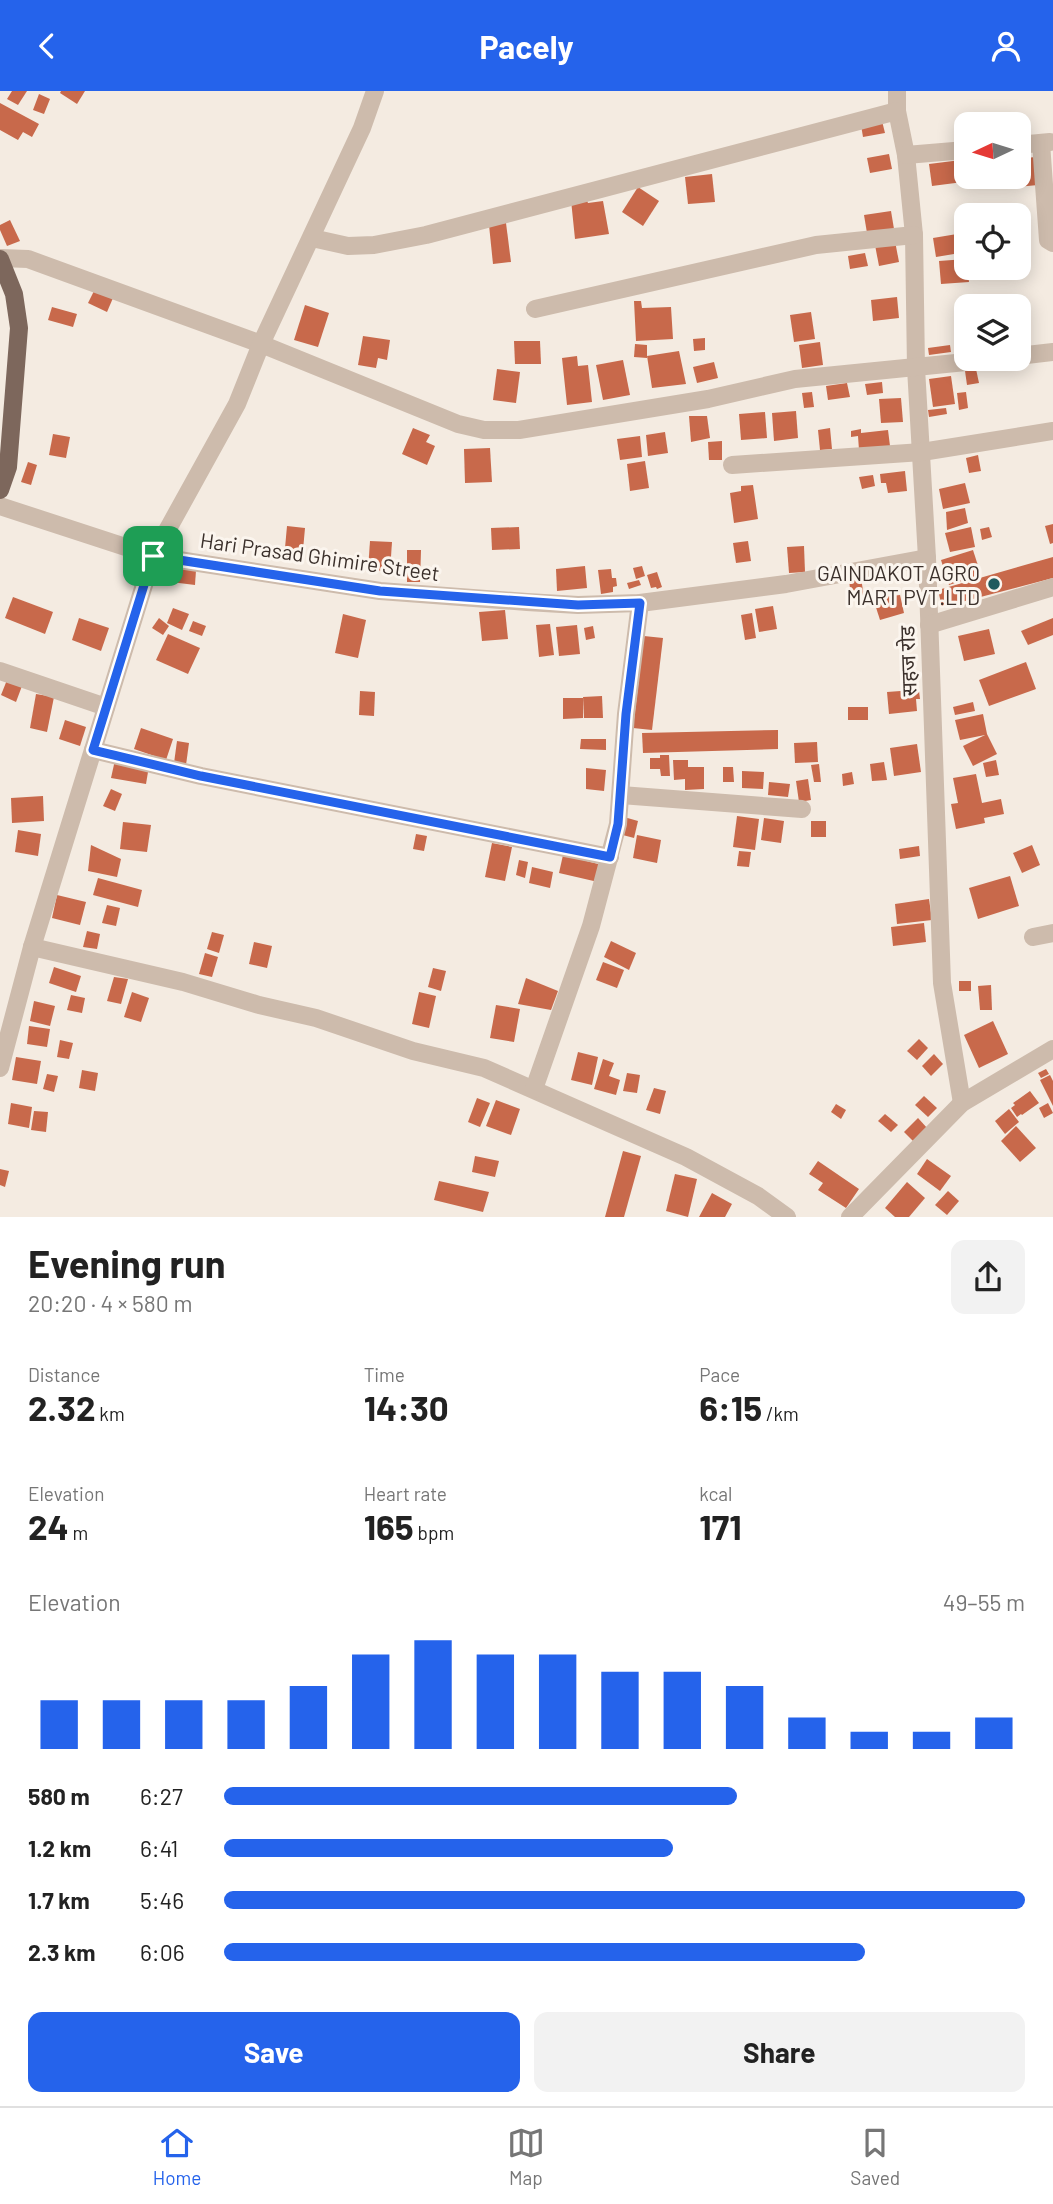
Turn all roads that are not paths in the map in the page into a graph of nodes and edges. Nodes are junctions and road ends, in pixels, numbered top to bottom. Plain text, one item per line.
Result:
1 (375, 91) edge
2 (897, 91) edge
3 (897, 111) junction
4 (1047, 142) edge
5 (954, 151) edge
6 (906, 155) junction
7 (914, 235) junction
8 (312, 238) junction
9 (1053, 243) edge
10 (0, 258) edge
11 (535, 309) dead end
12 (261, 344) junction
13 (1053, 352) edge
14 (1031, 355) edge
15 (954, 364) edge
16 (915, 368) junction
17 (1053, 431) edge
18 (922, 452) junction
19 (732, 465) dead end
20 (0, 490) edge
21 (0, 506) edge
22 (153, 556) junction
23 (927, 558) junction
24 (1053, 587) edge
25 (640, 603) junction
26 (929, 625) junction
27 (0, 671) edge
28 (106, 707) junction
29 (93, 750) junction
30 (621, 795) junction
31 (802, 809) dead end
32 (610, 857) junction
33 (1053, 933) edge
34 (1033, 937) dead end
35 (32, 947) junction
36 (1053, 1049) edge
37 (0, 1068) edge
38 (534, 1089) junction
39 (962, 1103) junction
40 (787, 1217) edge
41 (850, 1217) edge

1 - 8 street
2 - 3 street, सहज रोड
3 - 6 street, सहज रोड
3 - 8 street
4 - 9 street
5 - 6 street
6 - 7 street, सहज रोड
7 - 11 street
7 - 16 street, सहज रोड
8 - 12 street
10 - 12 street
10 - 20 main road
12 - 16 street
12 - 22 street
13 - 14 street
15 - 16 street
16 - 18 street, सहज रोड
17 - 18 street
18 - 19 street
18 - 23 street, सहज रोड
21 - 22 street, Hari Prasad Ghimire Street
22 - 25 street, Hari Prasad Ghimire Street
22 - 28 street
23 - 25 street, Hari Prasad Ghimire Street
23 - 26 street, सहज रोड
24 - 26 street
25 - 30 street
26 - 39 street, सहज रोड
27 - 28 street
28 - 29 street
29 - 32 street
29 - 35 street
30 - 31 street
30 - 32 street
32 - 38 street
33 - 34 street
35 - 37 street
35 - 38 street
36 - 39 street
38 - 40 street
39 - 41 street

